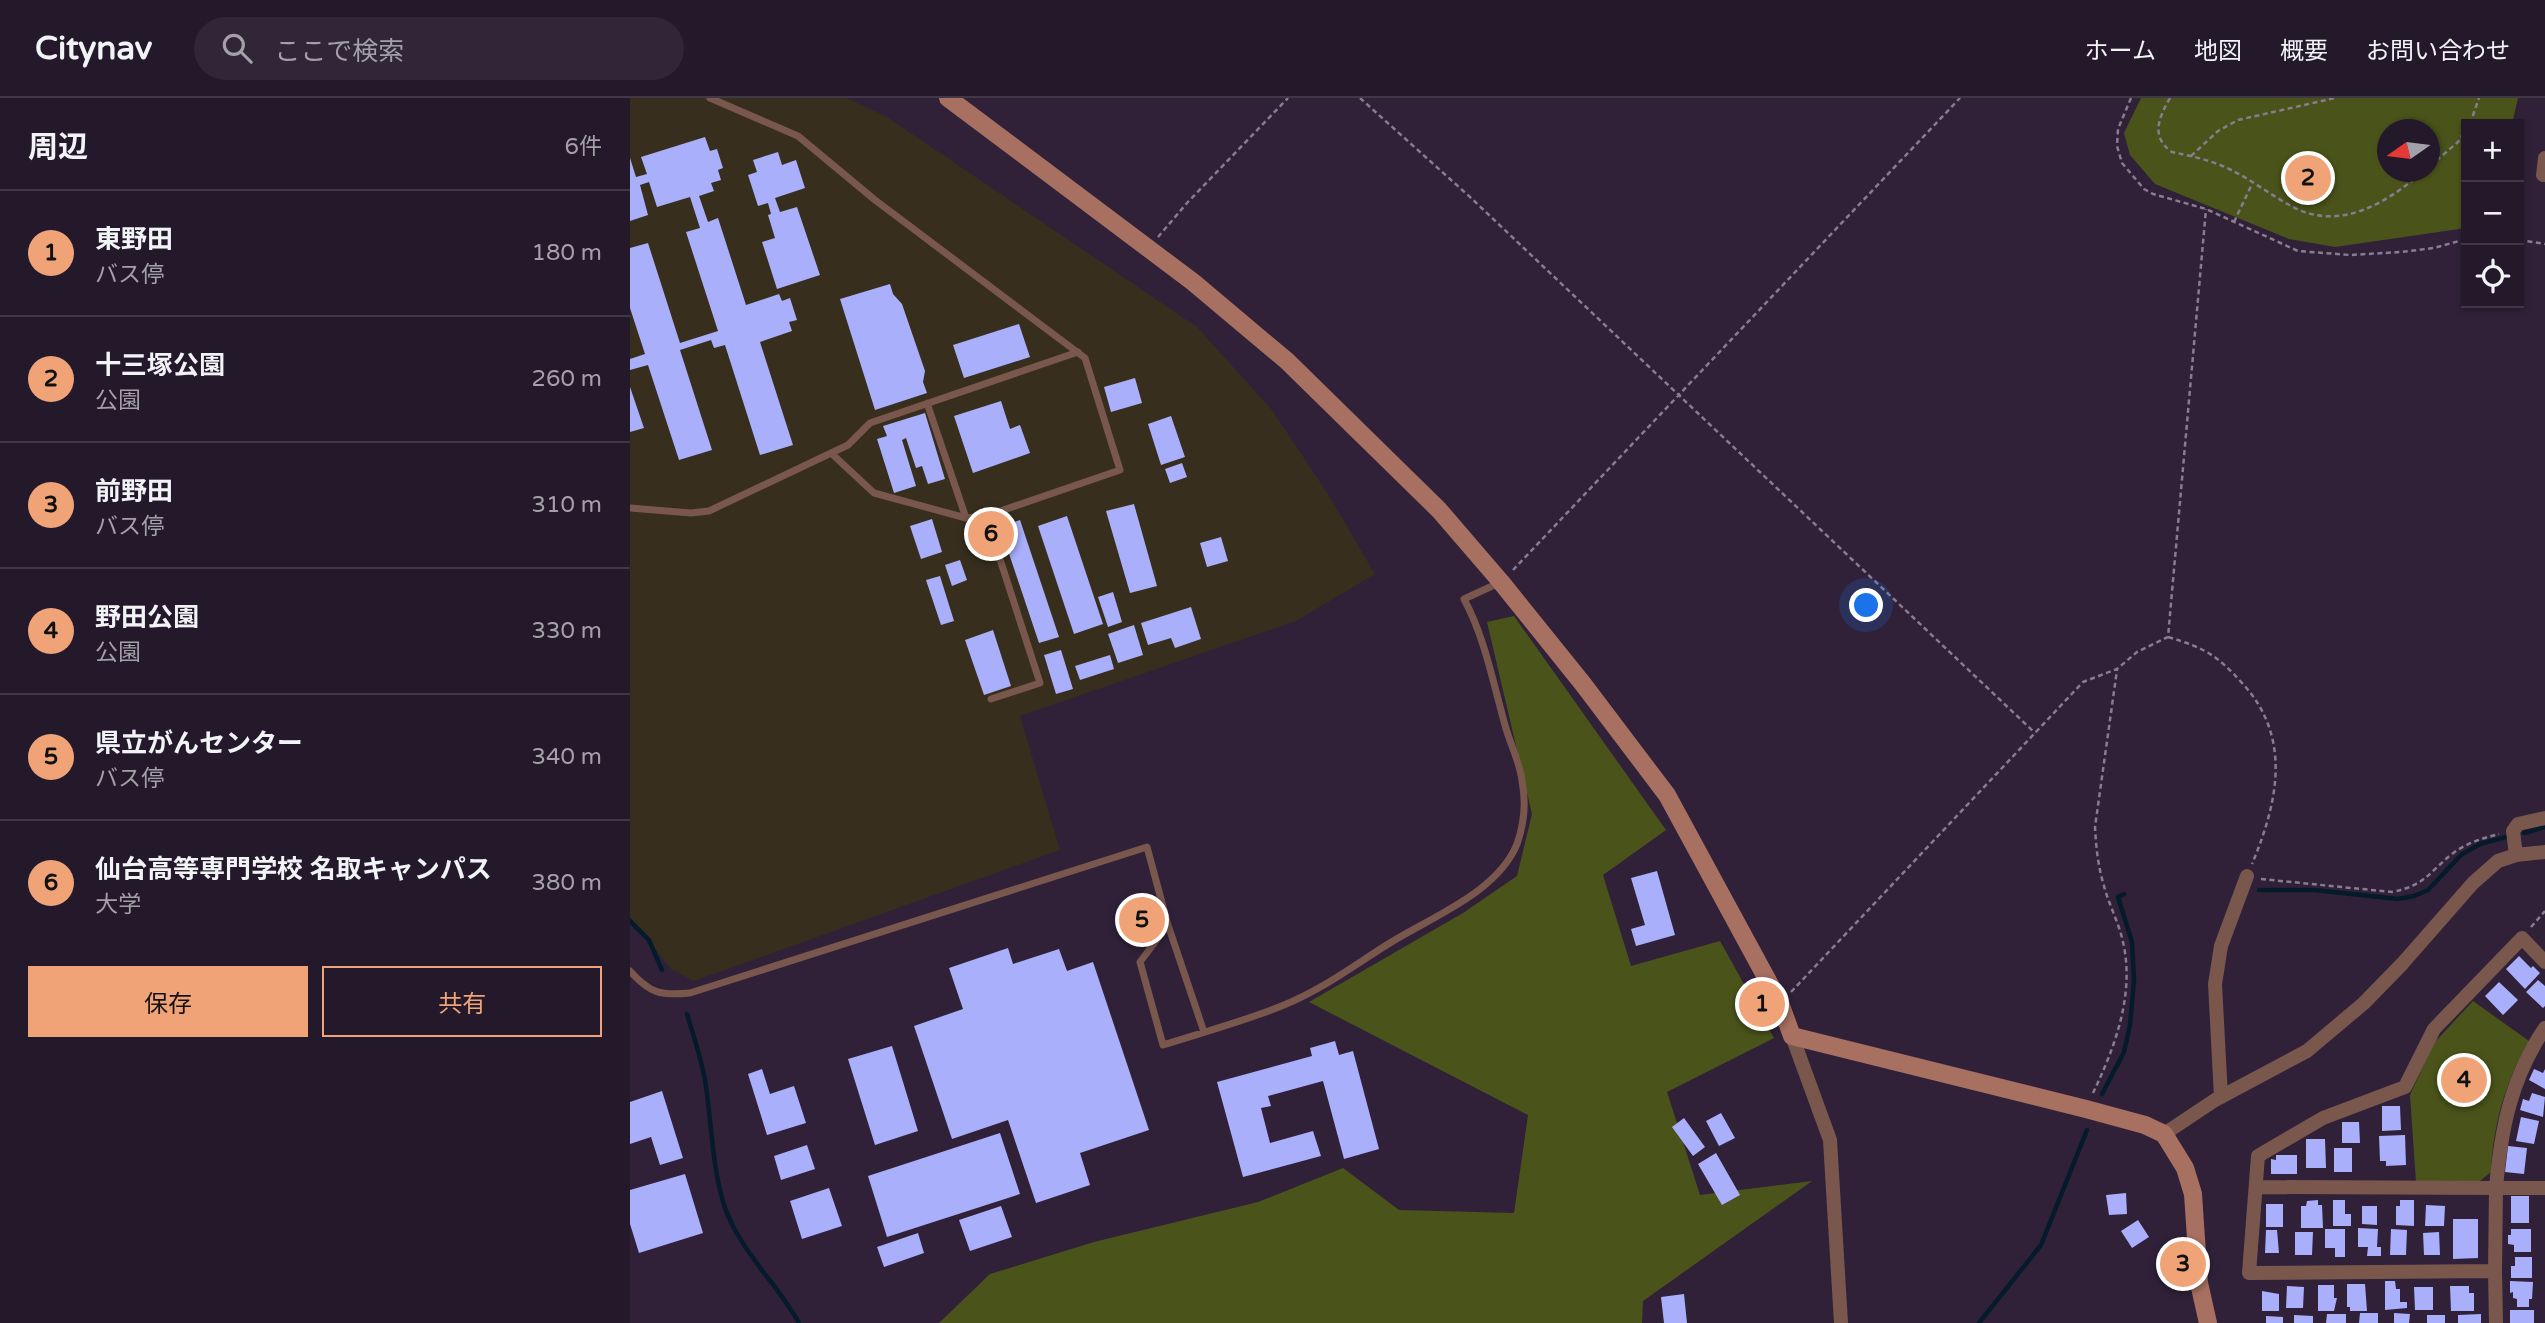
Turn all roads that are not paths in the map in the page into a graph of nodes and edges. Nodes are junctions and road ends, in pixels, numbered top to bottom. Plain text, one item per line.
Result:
1 (710, 98) edge
2 (948, 98) edge
3 (2545, 158) edge
4 (2545, 175) edge
5 (1078, 352) junction
6 (928, 403) junction
7 (831, 453) junction
8 (630, 508) edge
9 (986, 516) junction
10 (967, 518) junction
11 (1501, 582) junction
12 (991, 699) dead end
13 (2545, 818) edge
14 (2545, 852) edge
15 (2516, 855) junction
16 (2247, 876) road end
17 (1168, 925) junction
18 (2545, 962) edge
19 (630, 971) edge
20 (2545, 1028) edge
21 (1204, 1032) junction
22 (1792, 1036) junction
23 (2221, 1097) junction
24 (2164, 1134) junction
25 (2257, 1187) junction
26 (2496, 1188) junction
27 (2545, 1188) edge
28 (2495, 1271) junction
29 (1841, 1323) edge
30 (2208, 1323) edge
31 (2496, 1323) edge

1 - 5 lane
2 - 11 street
3 - 4 street
5 - 6 lane
5 - 9 lane
6 - 7 lane
6 - 10 lane
7 - 8 lane
7 - 10 lane
9 - 10 lane
9 - 12 lane
11 - 21 lane
11 - 22 street
13 - 15 street
14 - 15 street
15 - 23 street
16 - 23 street
17 - 19 lane
17 - 21 lane
17 - 21 lane
18 - 25 street
20 - 26 street
22 - 24 street
22 - 29 street
23 - 24 street
24 - 30 street
25 - 26 street
25 - 28 street
26 - 27 street
26 - 28 street
28 - 31 street

